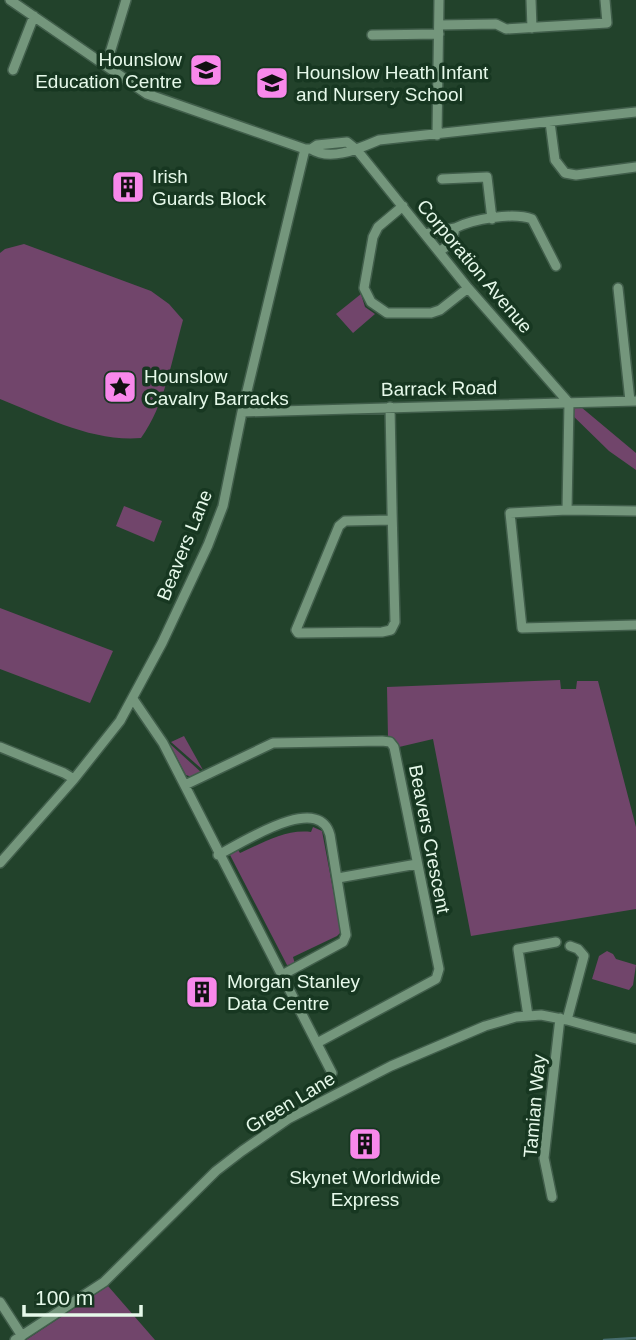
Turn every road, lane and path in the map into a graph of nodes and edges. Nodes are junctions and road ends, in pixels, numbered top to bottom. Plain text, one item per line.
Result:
1 (10, 0) edge
2 (126, 0) edge
3 (439, 0) edge
4 (531, 0) edge
5 (605, 0) edge
6 (34, 16) junction
7 (532, 28) junction
8 (439, 29) junction
9 (372, 35) dead end
10 (106, 66) junction
11 (13, 70) dead end
12 (636, 112) edge
13 (550, 122) junction
14 (437, 135) junction
15 (308, 149) junction
16 (357, 150) junction
17 (636, 167) edge
18 (442, 179) dead end
19 (402, 206) junction
20 (492, 219) junction
21 (455, 228) junction
22 (425, 234) junction
23 (439, 252) junction
24 (556, 266) dead end
25 (468, 288) junction
26 (618, 288) dead end
27 (633, 401) edge
28 (569, 403) junction
29 (390, 407) junction
30 (242, 412) junction
31 (567, 510) junction
32 (636, 511) edge
33 (392, 520) junction
34 (636, 625) edge
35 (133, 699) junction
36 (0, 747) edge
37 (74, 779) junction
38 (185, 785) junction
39 (218, 855) junction
40 (0, 863) edge
41 (417, 864) junction
42 (338, 878) junction
43 (556, 942) dead end
44 (570, 946) dead end
45 (282, 975) junction
46 (528, 1016) junction
47 (563, 1019) junction
48 (636, 1039) edge
49 (317, 1044) junction
50 (332, 1073) dead end
51 (552, 1197) dead end
52 (0, 1303) edge
53 (18, 1338) edge

1 - 6 street
2 - 10 street
3 - 8 street
4 - 7 street
5 - 7 street
6 - 10 street
6 - 11 street
7 - 8 street
8 - 9 street
8 - 14 street
10 - 15 street
12 - 13 street
13 - 14 street
13 - 17 street
14 - 16 street
15 - 16 street
15 - 30 street, Beavers Lane
16 - 19 street, Corporation Avenue
18 - 20 street
19 - 22 street, Corporation Avenue
19 - 25 street
20 - 21 street
20 - 24 street
21 - 22 street
21 - 23 street
22 - 23 street, Corporation Avenue
23 - 25 street, Corporation Avenue
25 - 28 street, Corporation Avenue
26 - 27 street
27 - 28 street, Barrack Road
28 - 29 street, Barrack Road
28 - 31 street
29 - 30 street, Barrack Road
29 - 33 street
30 - 35 street, Beavers Lane
31 - 32 street
31 - 34 street
33 - 33 street
35 - 37 street, Beavers Lane
35 - 38 street
36 - 37 street
37 - 40 street, Beavers Lane
38 - 39 street
38 - 41 street, Beavers Crescent
39 - 42 street
39 - 45 street
41 - 42 street
41 - 49 street, Beavers Crescent
42 - 45 street
43 - 46 street
44 - 47 street, Tamian Way
45 - 49 street
46 - 47 street, Green Lane
46 - 53 street, Green Lane
47 - 48 street, Green Lane
47 - 51 street, Tamian Way
49 - 50 street
52 - 53 street

